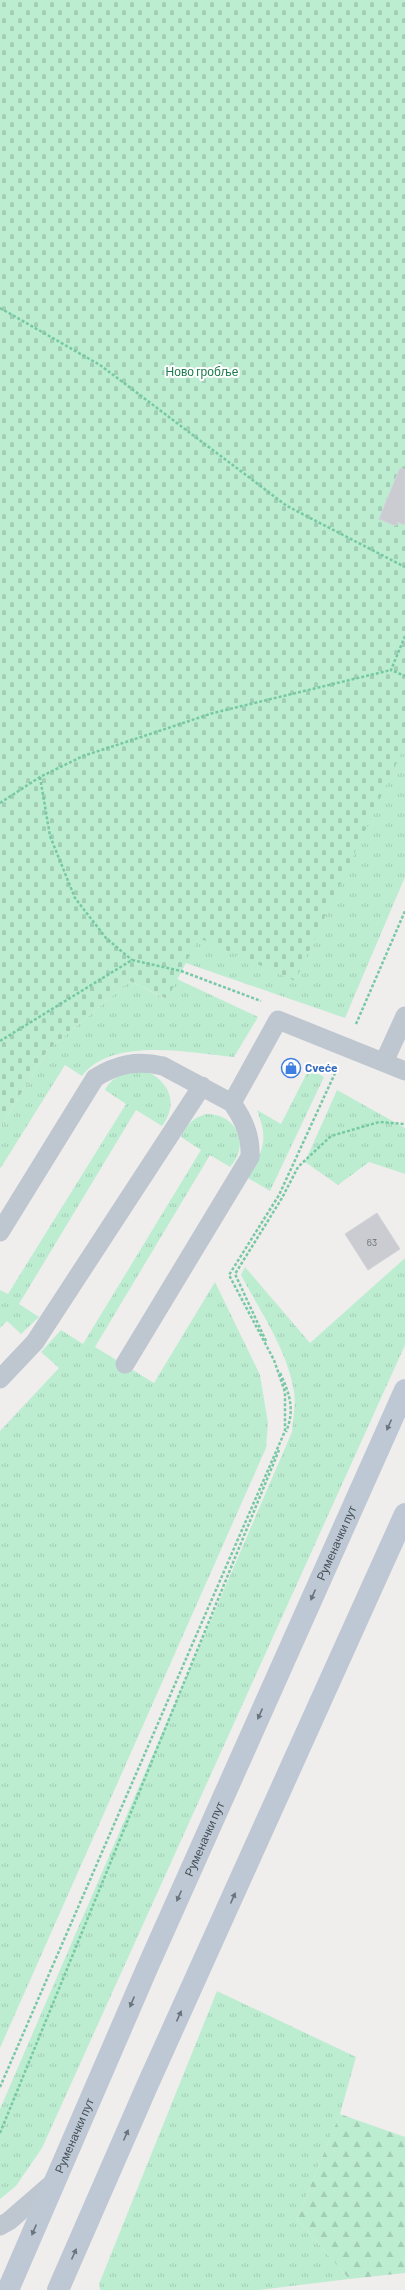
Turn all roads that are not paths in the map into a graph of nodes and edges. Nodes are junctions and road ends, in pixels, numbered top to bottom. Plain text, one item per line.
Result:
1 (405, 1016) edge
2 (384, 1062) junction
3 (405, 1070) edge
4 (202, 1086) junction
5 (232, 1104) junction
6 (0, 1232) edge
7 (125, 1364) dead end
8 (0, 1379) edge
9 (405, 1390) edge
10 (405, 1514) edge
11 (55, 2181) junction
12 (0, 2226) edge
13 (8, 2290) edge
14 (58, 2290) edge

1 - 2 lane
2 - 3 lane
2 - 5 lane
4 - 5 lane
4 - 6 lane
4 - 8 lane
5 - 7 lane
9 -> 11 main road, Руменачки пут
14 -> 10 main road
11 - 12 lane
11 -> 13 main road, Руменачки пут

